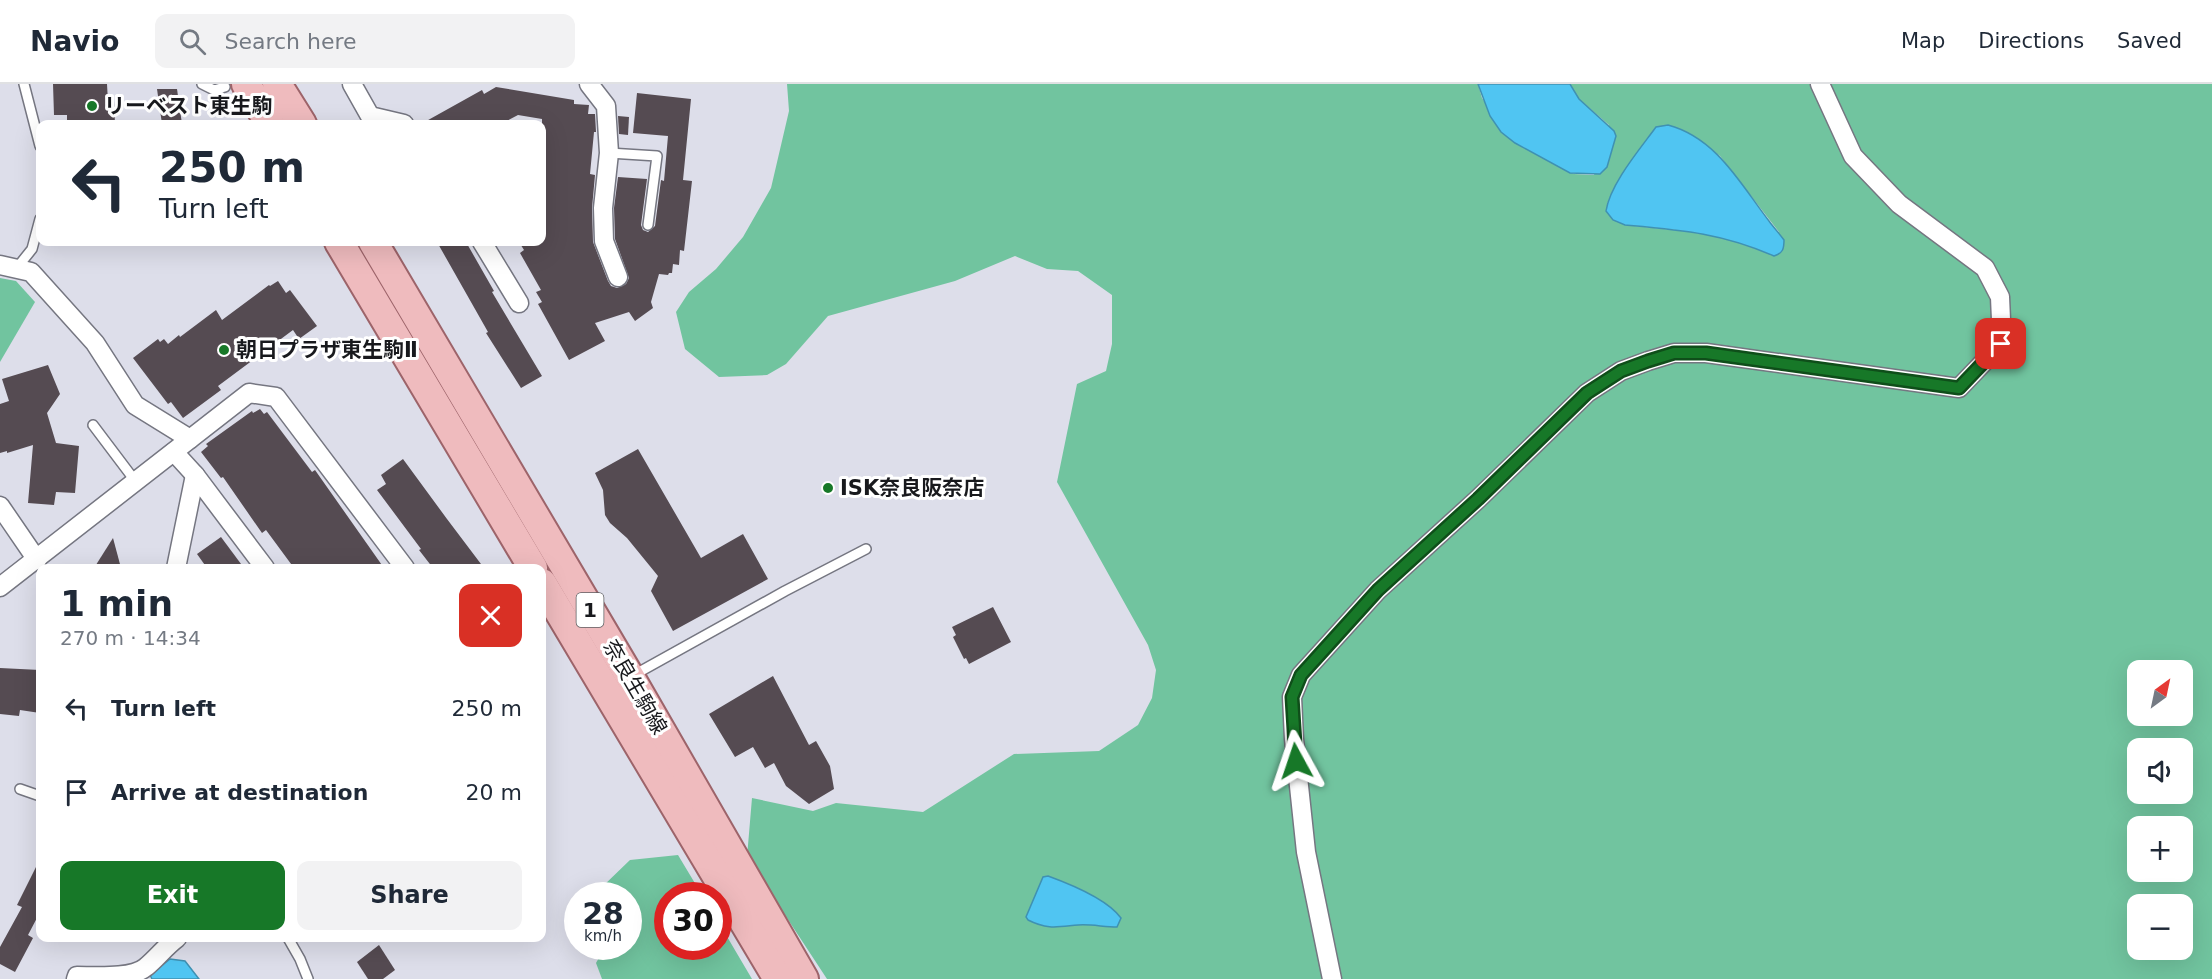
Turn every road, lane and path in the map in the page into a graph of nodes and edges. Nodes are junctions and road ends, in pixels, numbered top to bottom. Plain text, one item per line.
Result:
1 (24, 84) edge
2 (202, 84) edge
3 (277, 84) edge
4 (352, 84) edge
5 (589, 84) edge
6 (1820, 84) edge
7 (235, 85) edge
8 (266, 120) edge
9 (300, 120) edge
10 (387, 120) edge
11 (36, 130) edge
12 (609, 153) junction
13 (648, 225) dead end
14 (36, 234) edge
15 (341, 246) edge
16 (375, 246) edge
17 (485, 246) edge
18 (8, 267) edge
19 (618, 277) dead end
20 (519, 303) dead end
21 (93, 425) dead end
22 (190, 440) junction
23 (174, 452) junction
24 (195, 475) junction
25 (136, 482) junction
26 (0, 506) edge
27 (866, 549) dead end
28 (38, 560) junction
29 (177, 564) edge
30 (262, 564) edge
31 (402, 564) edge
32 (529, 564) edge
33 (0, 587) edge
34 (546, 593) edge
35 (630, 677) junction
36 (20, 789) dead end
37 (36, 795) edge
38 (172, 942) edge
39 (290, 942) edge
40 (76, 979) edge
41 (308, 979) edge
42 (778, 979) edge
43 (804, 979) edge
44 (1332, 979) edge

1 - 11 lane
2 - 7 lane
3 - 9 main road
4 - 10 street
5 - 12 street
6 - 44 street
7 - 8 main road
12 - 13 lane
12 - 19 street
14 - 18 lane
15 - 32 main road, 奈良生駒線 / 1
16 - 35 main road, 奈良生駒線 / 1
17 - 20 street
18 - 22 street
21 - 25 lane
22 - 23 street
22 - 31 street
23 - 24 street
23 - 25 street
24 - 29 street
24 - 30 street
25 - 28 street
26 - 28 street
27 - 35 lane
28 - 33 street
34 - 42 main road, 奈良生駒線 / 1
35 - 43 main road, 奈良生駒線 / 1
36 - 37 lane
38 - 40 street
39 - 41 lane

